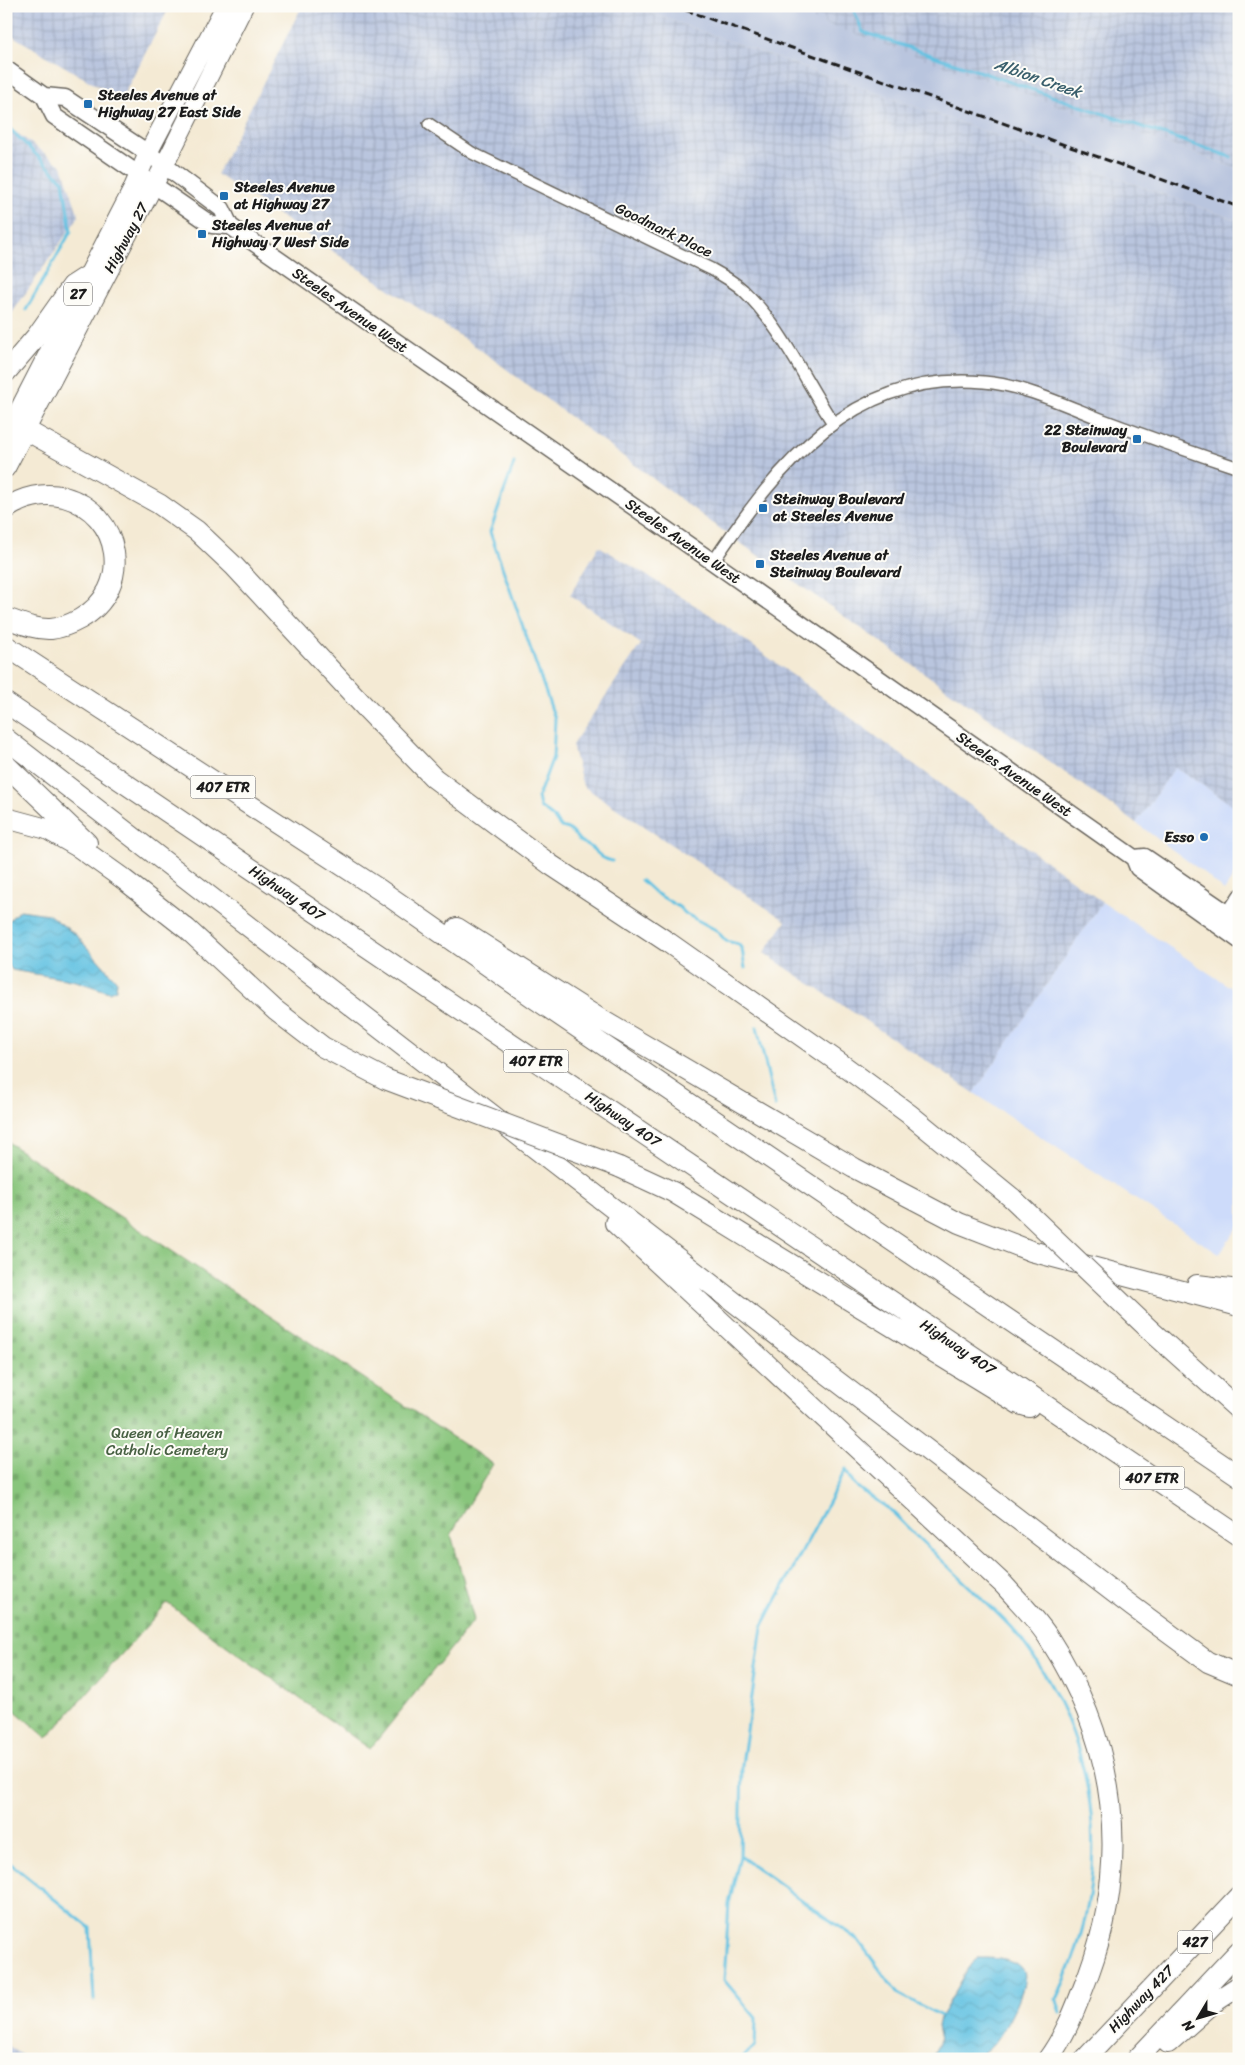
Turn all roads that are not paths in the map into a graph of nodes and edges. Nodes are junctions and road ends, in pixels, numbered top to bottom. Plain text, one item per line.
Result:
1 (226, 6) edge
2 (244, 6) edge
3 (6, 69) edge
4 (44, 96) junction
5 (429, 124) dead end
6 (148, 153) junction
7 (163, 166) junction
8 (139, 173) junction
9 (154, 184) junction
10 (230, 226) junction
11 (86, 277) junction
12 (6, 372) edge
13 (833, 423) junction
14 (15, 429) edge
15 (6, 468) edge
16 (1239, 468) edge
17 (6, 510) edge
18 (713, 562) junction
19 (6, 618) edge
20 (6, 646) edge
21 (6, 703) edge
22 (6, 739) edge
23 (6, 765) edge
24 (6, 818) edge
25 (122, 878) junction
26 (380, 890) junction
27 (1239, 895) edge
28 (1228, 920) edge
29 (1239, 940) edge
30 (566, 1170) junction
31 (1143, 1282) junction
32 (1239, 1290) edge
33 (1239, 1306) edge
34 (1239, 1410) edge
35 (1065, 1420) junction
36 (1239, 1476) edge
37 (1239, 1536) edge
38 (1239, 1675) edge
39 (1239, 1896) edge
40 (1239, 1951) edge
41 (1239, 1986) edge
42 (1048, 2059) edge
43 (1084, 2059) edge
44 (1137, 2059) edge
45 (1150, 2059) edge

1 - 6 main road, Highway 27
2 - 7 main road, Highway 27
3 - 4 main road, Steeles Avenue West
4 - 6 main road, Steeles Avenue West
4 - 8 main road, Steeles Avenue West
5 - 13 street, Goodmark Place
6 - 7 main road, Steeles Avenue West
6 - 8 main road, Highway 27 / 27
7 - 9 main road, Highway 27
7 - 10 main road, Steeles Avenue West
8 - 9 main road, Steeles Avenue West
8 - 11 main road, Highway 27 / 27
9 - 10 main road, Steeles Avenue West
9 - 14 main road, Highway 27 / 27
10 - 18 main road, Steeles Avenue West
11 - 12 highway
11 - 14 main road, Highway 27 / 27
13 - 16 street
13 - 18 street
14 - 15 main road, Highway 27 / 27
14 - 34 highway, bridge
17 - 19 highway
18 - 28 main road, Steeles Avenue West
20 - 26 highway, 407 ETR
21 - 35 highway, Highway 407 / 407 ETR
22 - 30 highway
23 - 25 highway
24 - 25 highway
25 - 35 highway, bridge
26 - 31 highway
26 - 36 highway, 407 ETR
27 - 28 street
28 - 29 main road, Steeles Avenue West
30 - 38 highway
30 - 42 highway
31 - 32 highway
31 - 33 highway
35 - 37 highway, Highway 407 / 407 ETR
39 - 43 highway, Highway 427 / 427
40 - 44 highway, 427
41 - 45 highway

